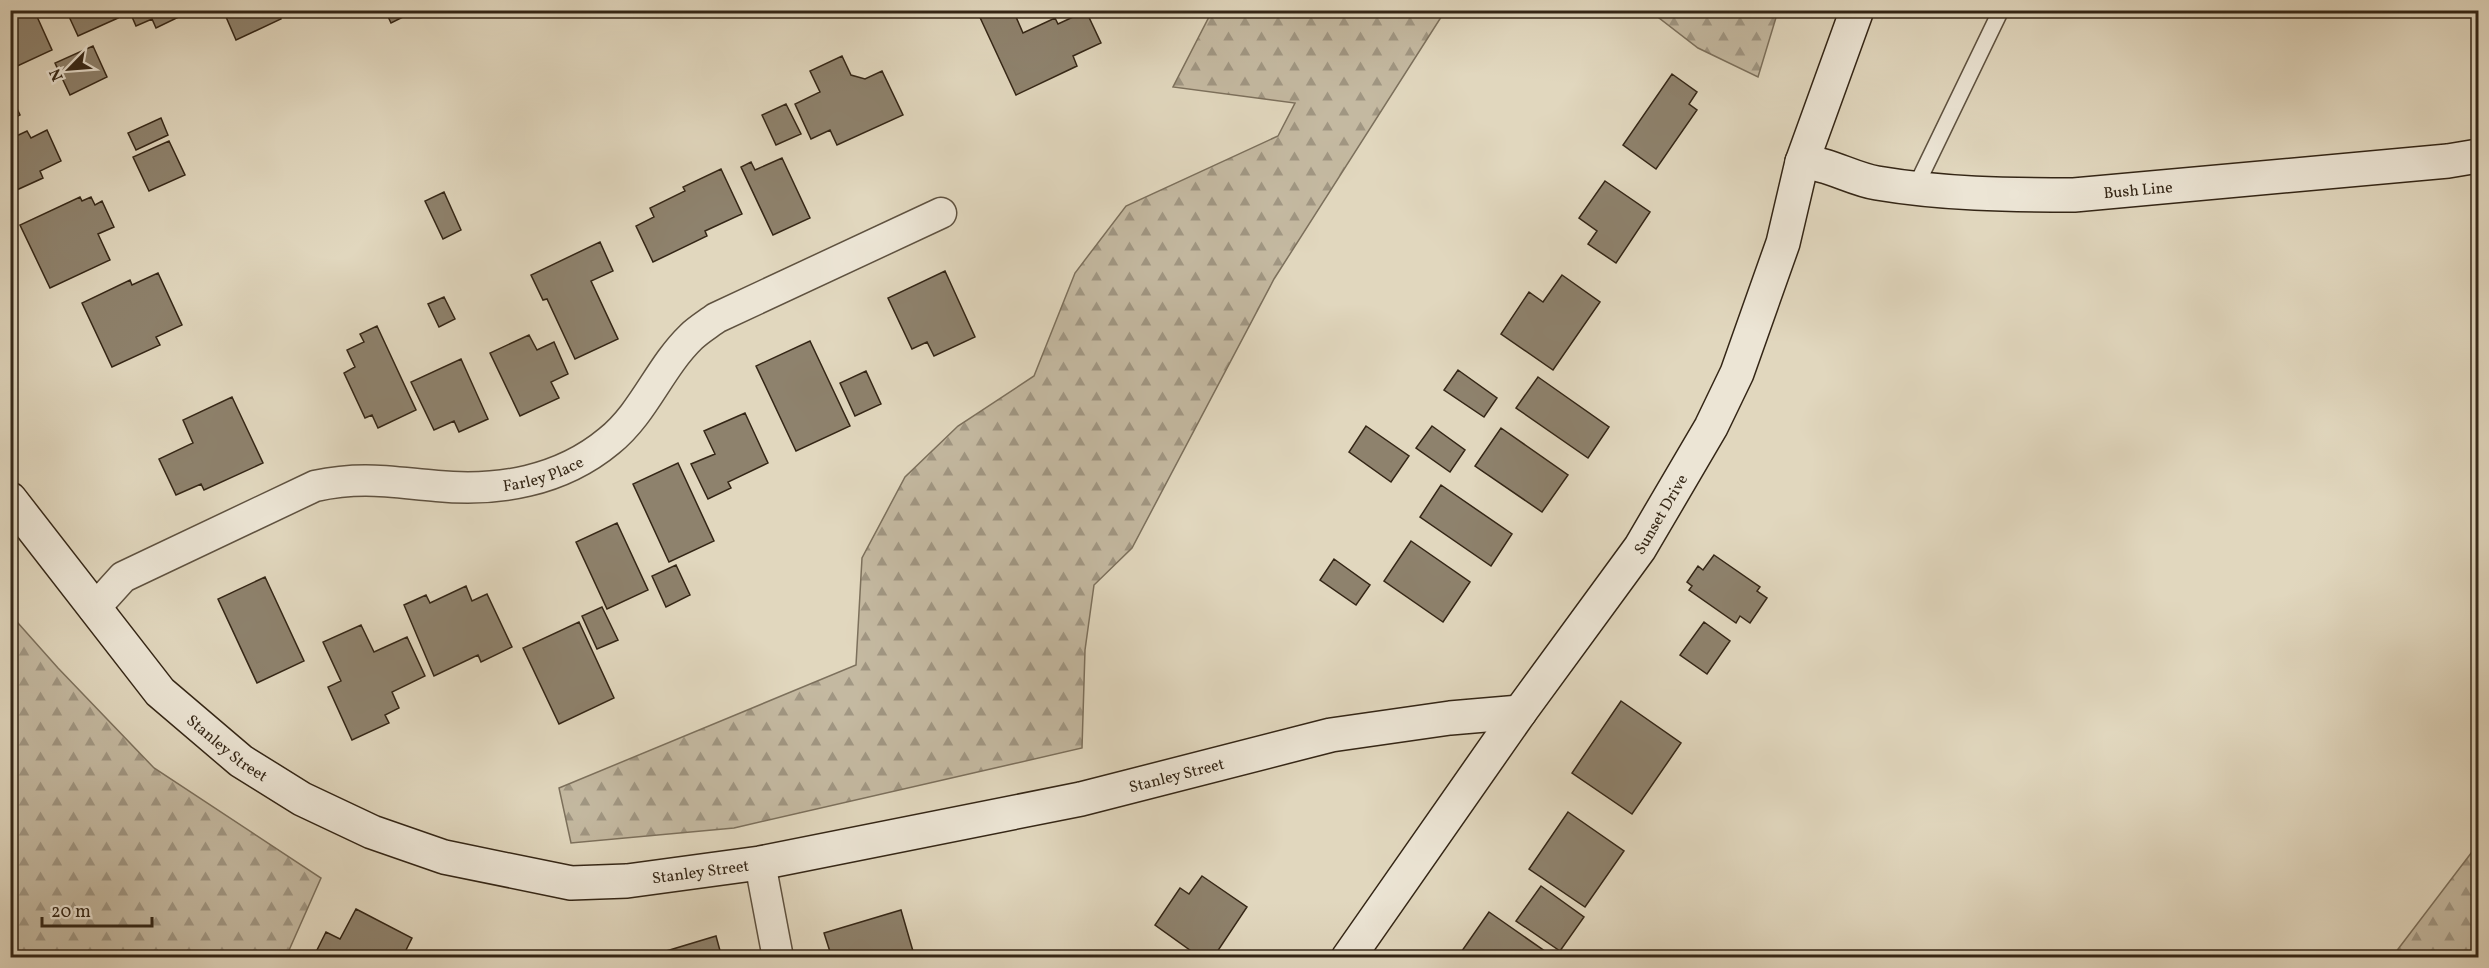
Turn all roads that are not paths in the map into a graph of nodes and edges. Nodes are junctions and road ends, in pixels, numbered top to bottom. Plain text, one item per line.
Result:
1 (1857, 10) edge
2 (2001, 10) edge
3 (2478, 156) edge
4 (1802, 162) junction
5 (1915, 188) junction
6 (941, 213) dead end
7 (10, 499) edge
8 (94, 609) junction
9 (1520, 712) junction
10 (760, 863) junction
11 (778, 957) edge
12 (1348, 957) edge

1 - 4 street, Sunset Drive
2 - 5 lane
3 - 5 street, Bush Line
4 - 5 street, Bush Line
4 - 9 street, Sunset Drive
6 - 8 street, Farley Place
7 - 8 street, Stanley Street
8 - 10 street, Stanley Street
9 - 10 street, Stanley Street
9 - 12 street, Sunset Drive
10 - 11 street

